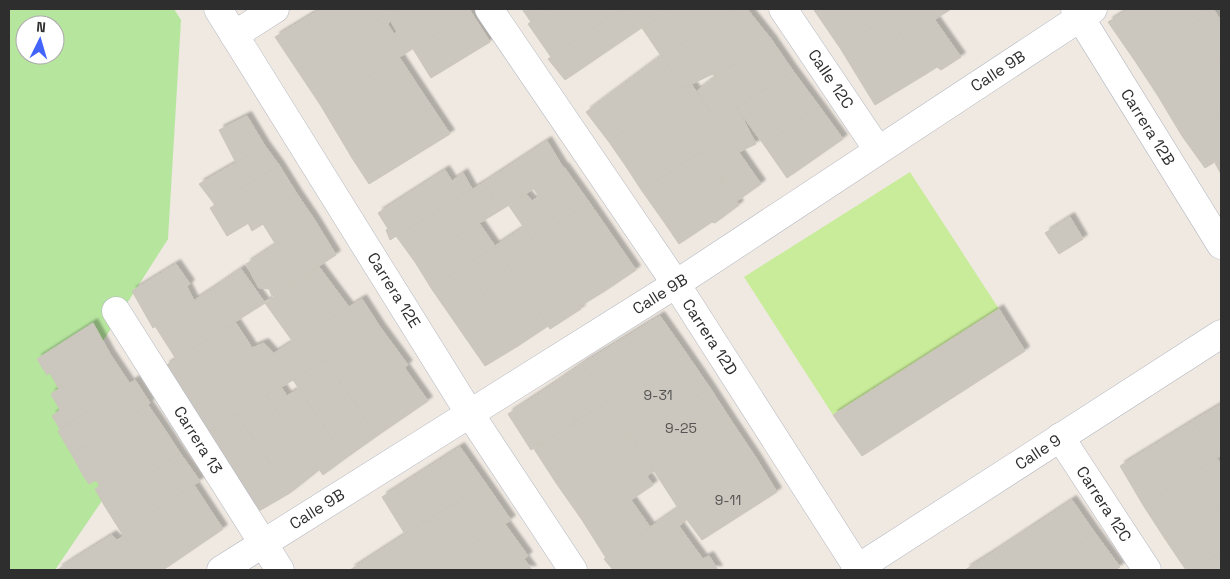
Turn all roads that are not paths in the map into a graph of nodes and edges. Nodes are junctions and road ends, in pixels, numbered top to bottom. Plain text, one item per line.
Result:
1 (218, 9) edge
2 (275, 9) edge
3 (489, 9) edge
4 (783, 9) edge
5 (1083, 11) edge
6 (234, 35) junction
7 (878, 150) junction
8 (1221, 245) edge
9 (676, 284) junction
10 (116, 311) dead end
11 (1221, 334) edge
12 (470, 414) junction
13 (1060, 437) junction
14 (263, 543) junction
15 (221, 570) edge
16 (280, 570) edge
17 (573, 570) edge
18 (857, 570) edge
19 (1147, 570) edge

1 - 6 street, Carrera 12E
2 - 6 street
3 - 9 street, Carrera 12D
4 - 7 street, Calle 12C
5 - 7 street, Calle 9B
5 - 8 street, Carrera 12B
6 - 12 street, Carrera 12E
7 - 9 street, Calle 9B
9 - 12 street, Calle 9B
9 - 18 street, Carrera 12D
10 - 14 street, Carrera 13
11 - 13 street, Calle 9
12 - 14 street, Calle 9B
12 - 17 street, Carrera 12E
13 - 18 street, Calle 9
13 - 19 street, Carrera 12C
14 - 15 street, Calle 9B
14 - 16 street, Carrera 13

